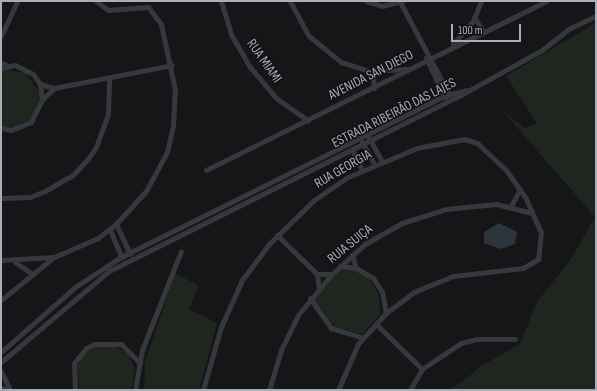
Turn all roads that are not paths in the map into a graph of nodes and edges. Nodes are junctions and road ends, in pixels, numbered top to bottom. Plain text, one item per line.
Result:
1 (17, 1) edge
2 (96, 1) edge
3 (221, 1) edge
4 (290, 1) edge
5 (366, 1) edge
6 (481, 1) edge
7 (546, 1) edge
8 (401, 2) edge
9 (596, 16) edge
10 (474, 17) junction
11 (483, 31) junction
12 (1, 36) edge
13 (449, 48) junction
14 (428, 60) junction
15 (1, 63) edge
16 (172, 65) junction
17 (9, 66) junction
18 (1, 68) edge
19 (414, 68) junction
20 (369, 71) junction
21 (109, 78) junction
22 (40, 84) junction
23 (54, 88) junction
24 (374, 88) junction
25 (467, 90) junction
26 (446, 95) junction
27 (42, 100) junction
28 (447, 102) junction
29 (308, 120) junction
30 (1, 128) edge
31 (367, 134) junction
32 (359, 138) junction
33 (370, 140) junction
34 (362, 144) junction
35 (344, 146) junction
36 (349, 150) junction
37 (381, 160) junction
38 (374, 164) junction
39 (206, 170) dead end
40 (362, 170) junction
41 (520, 189) junction
42 (1, 198) edge
43 (511, 206) junction
44 (532, 213) junction
45 (116, 224) junction
46 (110, 230) junction
47 (277, 235) junction
48 (181, 251) dead end
49 (130, 252) junction
50 (352, 255) junction
51 (122, 256) junction
52 (54, 257) junction
53 (133, 258) junction
54 (1, 260) edge
55 (12, 261) junction
56 (125, 263) junction
57 (340, 266) junction
58 (356, 268) junction
59 (32, 274) junction
60 (317, 274) junction
61 (332, 274) junction
62 (319, 288) junction
63 (310, 298) junction
64 (1, 300) edge
65 (386, 313) junction
66 (376, 324) junction
67 (363, 338) junction
68 (515, 339) dead end
69 (1, 352) edge
70 (1, 362) edge
71 (139, 362) junction
72 (422, 369) junction
73 (1, 371) edge
74 (1, 383) edge
75 (1, 388) edge
76 (9, 390) edge
77 (75, 390) edge
78 (135, 390) edge
79 (203, 390) edge
80 (269, 390) edge
81 (338, 390) edge
82 (410, 390) edge

1 - 12 street
2 - 16 street
3 - 29 street, RUA MIAMI
4 - 20 street
5 - 8 street
6 - 10 street
7 - 11 street, AVENIDA SAN DIEGO
8 - 14 street
9 - 25 street
10 - 11 street
10 - 13 street
11 - 13 street, AVENIDA SAN DIEGO
13 - 14 street, AVENIDA SAN DIEGO
14 - 19 street, AVENIDA SAN DIEGO
14 - 26 street
15 - 17 street
16 - 21 street
16 - 45 street
17 - 18 street
17 - 22 street
19 - 20 street
19 - 24 street, AVENIDA SAN DIEGO
20 - 24 street
21 - 23 street
21 - 42 street
22 - 23 street
22 - 27 street
23 - 27 street
24 - 29 street, AVENIDA SAN DIEGO
25 - 26 street, ESTRADA RIBEIRÃO DAS LAJES
25 - 28 street, ESTRADA RIBEIRÃO DAS LAJES
26 - 28 street
26 - 31 street, ESTRADA RIBEIRÃO DAS LAJES
27 - 30 street
28 - 33 street, ESTRADA RIBEIRÃO DAS LAJES
29 - 39 street, AVENIDA SAN DIEGO
31 - 32 street, ESTRADA RIBEIRÃO DAS LAJES
31 - 33 street
32 - 34 street
32 - 35 street, ESTRADA RIBEIRÃO DAS LAJES
33 - 34 street, ESTRADA RIBEIRÃO DAS LAJES
33 - 37 street
34 - 36 street, ESTRADA RIBEIRÃO DAS LAJES
34 - 38 street
35 - 36 street
35 - 49 street, ESTRADA RIBEIRÃO DAS LAJES
36 - 40 street
36 - 53 street, ESTRADA RIBEIRÃO DAS LAJES
37 - 38 street, RUA GEORGIA
37 - 41 street, RUA GEORGIA
38 - 40 street, RUA GEORGIA
40 - 47 street, RUA GEORGIA
41 - 43 street
41 - 44 street, RUA GEORGIA
43 - 44 street, RUIA SUIÇA
43 - 50 street, RUIA SUIÇA
44 - 65 street, RUA GEORGIA
45 - 46 street
45 - 49 street
46 - 51 street
46 - 52 street
47 - 60 street
47 - 79 street, RUA GEORGIA
48 - 71 street
49 - 51 street, ESTRADA RIBEIRÃO DAS LAJES
49 - 53 street
50 - 57 street, RUIA SUIÇA
50 - 58 street
51 - 56 street
51 - 69 street, ESTRADA RIBEIRÃO DAS LAJES
52 - 55 street
52 - 59 street
53 - 56 street, ESTRADA RIBEIRÃO DAS LAJES
54 - 55 street
55 - 59 street
56 - 70 street, ESTRADA RIBEIRÃO DAS LAJES
57 - 58 street
57 - 61 street, RUIA SUIÇA
58 - 65 street
59 - 64 street
60 - 61 street
60 - 62 street
61 - 62 street, RUIA SUIÇA
62 - 63 street, RUIA SUIÇA
63 - 67 street
63 - 80 street, RUIA SUIÇA
65 - 66 street
66 - 67 street
66 - 72 street
67 - 81 street
68 - 72 street
71 - 77 street
71 - 78 street
72 - 82 street
73 - 76 street
74 - 76 street
75 - 76 street

